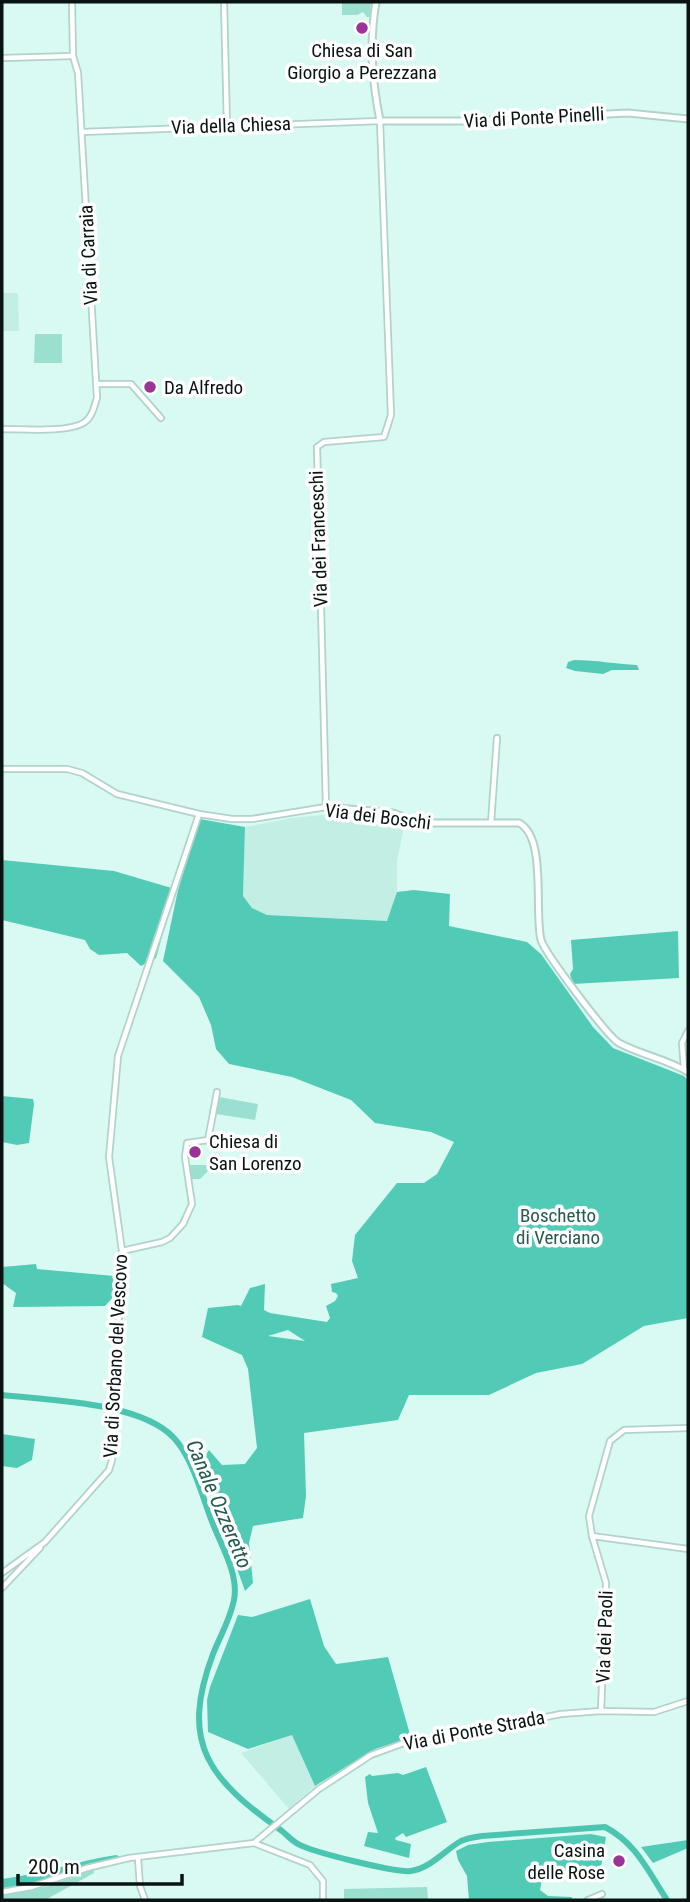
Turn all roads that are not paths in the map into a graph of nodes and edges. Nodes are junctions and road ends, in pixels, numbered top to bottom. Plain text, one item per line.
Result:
1 (72, 2) edge
2 (224, 2) edge
3 (376, 2) edge
4 (73, 56) junction
5 (2, 58) edge
6 (688, 119) edge
7 (380, 121) junction
8 (227, 125) junction
9 (82, 132) junction
10 (98, 384) junction
11 (161, 418) dead end
12 (2, 429) edge
13 (497, 738) dead end
14 (2, 769) edge
15 (326, 807) junction
16 (199, 814) junction
17 (491, 823) junction
18 (688, 1031) edge
19 (686, 1071) edge
20 (218, 1092) dead end
21 (122, 1251) junction
22 (688, 1428) edge
23 (592, 1536) junction
24 (45, 1542) junction
25 (688, 1549) edge
26 (2, 1573) edge
27 (2, 1588) edge
28 (688, 1701) edge
29 (601, 1711) junction
30 (254, 1843) junction
31 (138, 1858) junction
32 (4, 1891) edge
33 (602, 1894) dead end
34 (145, 1900) edge
35 (323, 1900) edge
36 (588, 1900) edge

1 - 4 street, Via di Carraia
2 - 8 street
3 - 7 street
4 - 5 street
4 - 9 street, Via di Carraia
6 - 7 street, Via di Ponte Pinelli
7 - 8 street, Via della Chiesa
7 - 15 street, Via dei Franceschi
8 - 9 street, Via della Chiesa
9 - 10 street, Via di Carraia
10 - 11 street
10 - 12 street, Via di Carraia
13 - 17 street
14 - 16 street, Via dei Boschi
15 - 16 street, Via dei Boschi
15 - 17 street, Via dei Boschi
16 - 21 street, Via di Sorbano del Vescovo
17 - 19 street, Via dei Boschi
18 - 19 street
20 - 21 street
21 - 24 street, Via di Sorbano del Vescovo
22 - 23 street, Via dei Paoli
23 - 25 street
23 - 29 street, Via dei Paoli
24 - 26 street, Via di Sorbano del Vescovo
24 - 27 street
28 - 29 street, Via di Ponte Strada
29 - 30 street, Via di Ponte Strada
30 - 31 street
30 - 35 street
31 - 32 street
31 - 34 street
33 - 36 street

